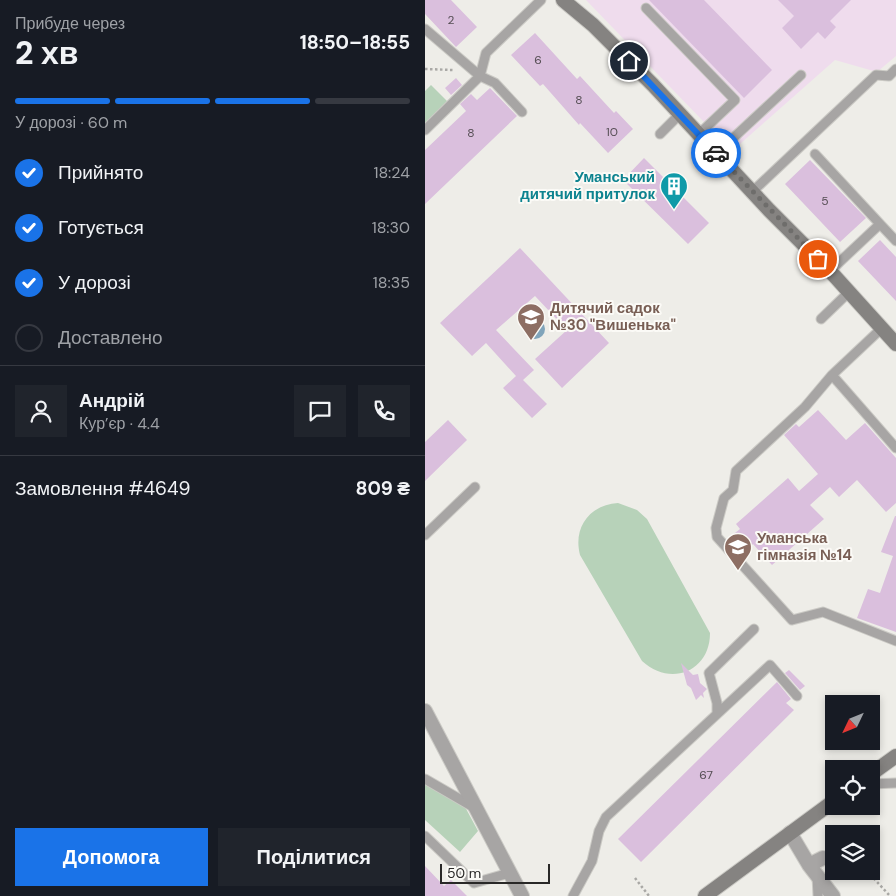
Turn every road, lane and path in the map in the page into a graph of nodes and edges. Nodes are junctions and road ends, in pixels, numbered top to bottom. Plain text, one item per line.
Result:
1 (541, 0) edge
2 (563, 0) edge
3 (646, 8) dead end
4 (425, 29) edge
5 (458, 66) dead end
6 (425, 69) edge
7 (896, 69) edge
8 (801, 75) dead end
9 (480, 76) junction
10 (522, 112) dead end
11 (680, 114) junction
12 (425, 130) edge
13 (660, 134) dead end
14 (699, 134) junction
15 (717, 153) junction
16 (815, 154) dead end
17 (752, 192) junction
18 (880, 224) junction
19 (896, 241) edge
20 (830, 271) junction
21 (849, 292) junction
22 (821, 319) dead end
23 (883, 328) junction
24 (896, 344) edge
25 (832, 375) junction
26 (896, 448) edge
27 (475, 487) dead end
28 (425, 535) edge
29 (754, 629) dead end
30 (896, 641) edge
31 (797, 696) dead end
32 (425, 712) edge
33 (717, 714) junction
34 (896, 756) edge
35 (896, 764) edge
36 (880, 768) edge
37 (880, 770) edge
38 (425, 778) edge
39 (896, 783) edge
40 (880, 784) edge
41 (476, 808) junction
42 (825, 808) edge
43 (790, 833) junction
44 (425, 836) edge
45 (823, 858) dead end
46 (813, 871) junction
47 (509, 873) junction
48 (635, 878) dead end
49 (875, 880) edge
50 (522, 896) edge
51 (573, 896) edge
52 (649, 896) edge
53 (705, 896) edge
54 (818, 896) edge
55 (833, 896) edge
56 (890, 896) edge

1 - 9 lane
2 - 11 main road
3 - 14 lane
4 - 9 lane
5 - 6 path
7 - 17 lane
8 - 15 lane
9 - 10 lane
9 - 12 lane
11 - 13 lane
11 - 14 main road
14 - 15 main road
15 - 17 main road
16 - 18 lane
17 - 20 main road
18 - 19 lane
18 - 20 lane
20 - 21 main road
21 - 22 lane
21 - 23 main road
23 - 24 main road
23 - 25 lane
25 - 26 lane
25 - 30 lane
27 - 28 lane
29 - 33 lane
31 - 33 lane
32 - 41 street
33 - 51 lane
34 - 36 main road
35 - 37 main road
38 - 41 lane
39 - 40 lane
41 - 47 street
42 - 43 main road
43 - 46 street
43 - 53 main road
44 - 47 lane
45 - 46 street
46 - 54 lane
46 - 55 street
47 - 50 street
48 - 52 path
49 - 56 path

